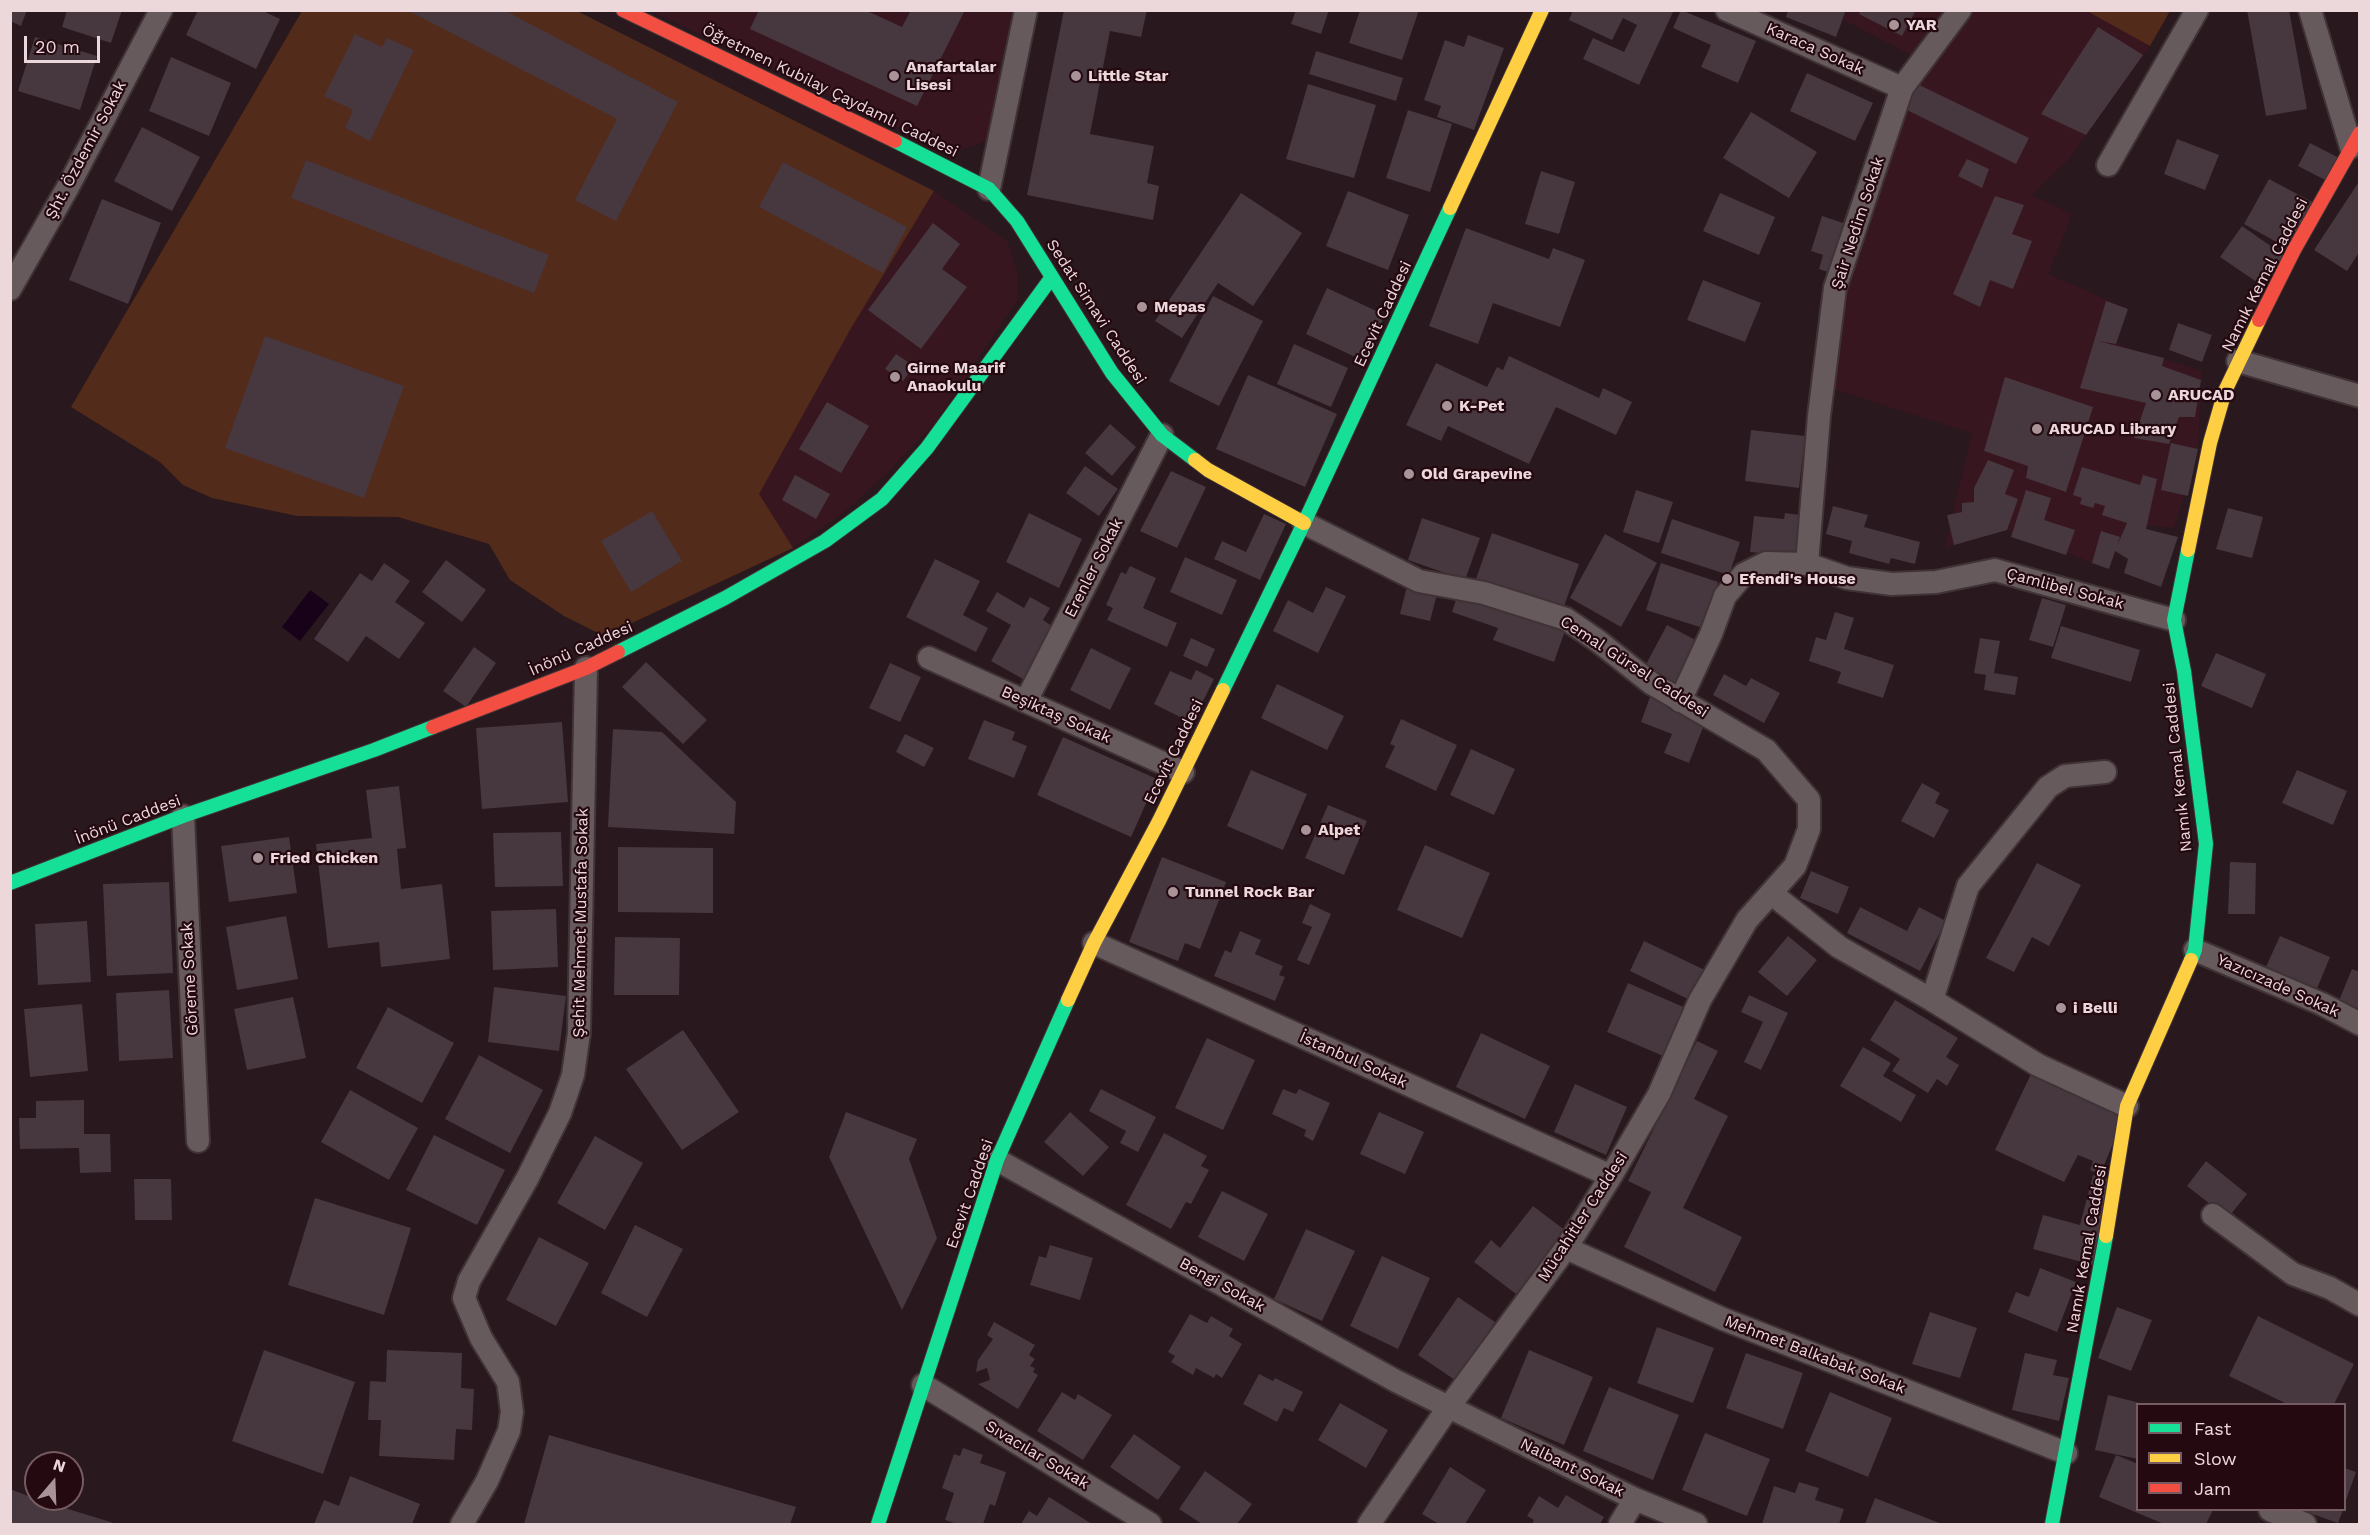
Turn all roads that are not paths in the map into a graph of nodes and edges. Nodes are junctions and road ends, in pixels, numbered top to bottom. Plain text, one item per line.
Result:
1 (161, 10) edge
2 (623, 10) edge
3 (1026, 10) edge
4 (1542, 10) edge
5 (1727, 10) edge
6 (1960, 10) edge
7 (2197, 10) edge
8 (2310, 10) edge
9 (1902, 88) junction
10 (2355, 140) edge
11 (2108, 165) dead end
12 (989, 189) junction
13 (1052, 278) junction
14 (10, 289) edge
15 (2238, 361) junction
16 (2360, 396) edge
17 (1162, 435) junction
18 (1304, 523) junction
19 (1807, 564) junction
20 (2174, 620) junction
21 (929, 658) dead end
22 (586, 668) junction
23 (1026, 701) junction
24 (1680, 701) junction
25 (1183, 772) junction
26 (2105, 772) dead end
27 (183, 816) junction
28 (10, 883) edge
29 (1772, 894) junction
30 (1094, 943) junction
31 (2195, 950) junction
32 (1932, 1000) junction
33 (2360, 1024) edge
34 (2127, 1106) junction
35 (198, 1141) dead end
36 (997, 1160) junction
37 (1611, 1176) junction
38 (2213, 1215) dead end
39 (1566, 1248) junction
40 (2360, 1305) edge
41 (923, 1385) junction
42 (1448, 1408) junction
43 (2066, 1453) junction
44 (1635, 1499) junction
45 (2275, 1511) edge
46 (462, 1524) edge
47 (878, 1524) edge
48 (1150, 1524) edge
49 (1369, 1524) edge
50 (1620, 1524) edge
51 (1696, 1524) edge
52 (2052, 1524) edge
53 (2305, 1524) edge

1 - 14 street, Şht. Özdemir Sokak
2 - 12 street, Öğretmen Kubilay Çaydamlı Caddesi
3 - 12 street
4 - 18 street, Ecevit Caddesi
5 - 9 street, Karaca Sokak
6 - 9 street, Şair Nedim Sokak
7 - 11 street
8 - 10 street
9 - 19 street, Şair Nedim Sokak
10 - 15 street, Namık Kemal Caddesi
12 - 13 street, Sedat Simavi Caddesi
13 - 17 street, Sedat Simavi Caddesi
13 - 22 street, İnönü Caddesi
15 - 16 street
15 - 20 street, Namık Kemal Caddesi
17 - 18 street, Sedat Simavi Caddesi
17 - 23 street, Erenler Sokak
18 - 24 street, Cemal Gürsel Caddesi
18 - 25 street, Ecevit Caddesi
19 - 20 street, Çamlibel Sokak
19 - 24 street, Çamlibel Sokak
20 - 31 street, Namık Kemal Caddesi
21 - 23 street, Beşiktaş Sokak
22 - 27 street, İnönü Caddesi
22 - 46 street, Şehit Mehmet Mustafa Sokak
23 - 25 street, Beşiktaş Sokak
24 - 29 street, Cemal Gürsel Caddesi
25 - 30 street, Ecevit Caddesi
26 - 32 street
27 - 28 street, İnönü Caddesi
27 - 35 street, Göreme Sokak
29 - 32 street
29 - 37 street, Mücahitler Caddesi
30 - 36 street, Ecevit Caddesi
30 - 37 street, İstanbul Sokak
31 - 33 street, Yazıcızade Sokak
31 - 34 street, Namık Kemal Caddesi
32 - 34 street
34 - 43 street, Namık Kemal Caddesi
36 - 41 street, Ecevit Caddesi
36 - 42 street, Bengi Sokak
37 - 39 street, Mücahitler Caddesi
38 - 40 street
39 - 42 street, Mücahitler Caddesi
39 - 43 street, Mehmet Balkabak Sokak
41 - 47 street, Ecevit Caddesi
41 - 48 street, Sıvacılar Sokak
42 - 44 street, Nalbant Sokak
42 - 49 street, Mücahitler Caddesi
43 - 52 street, Namık Kemal Caddesi
44 - 50 street
44 - 51 street, Nalbant Sokak
45 - 53 street

